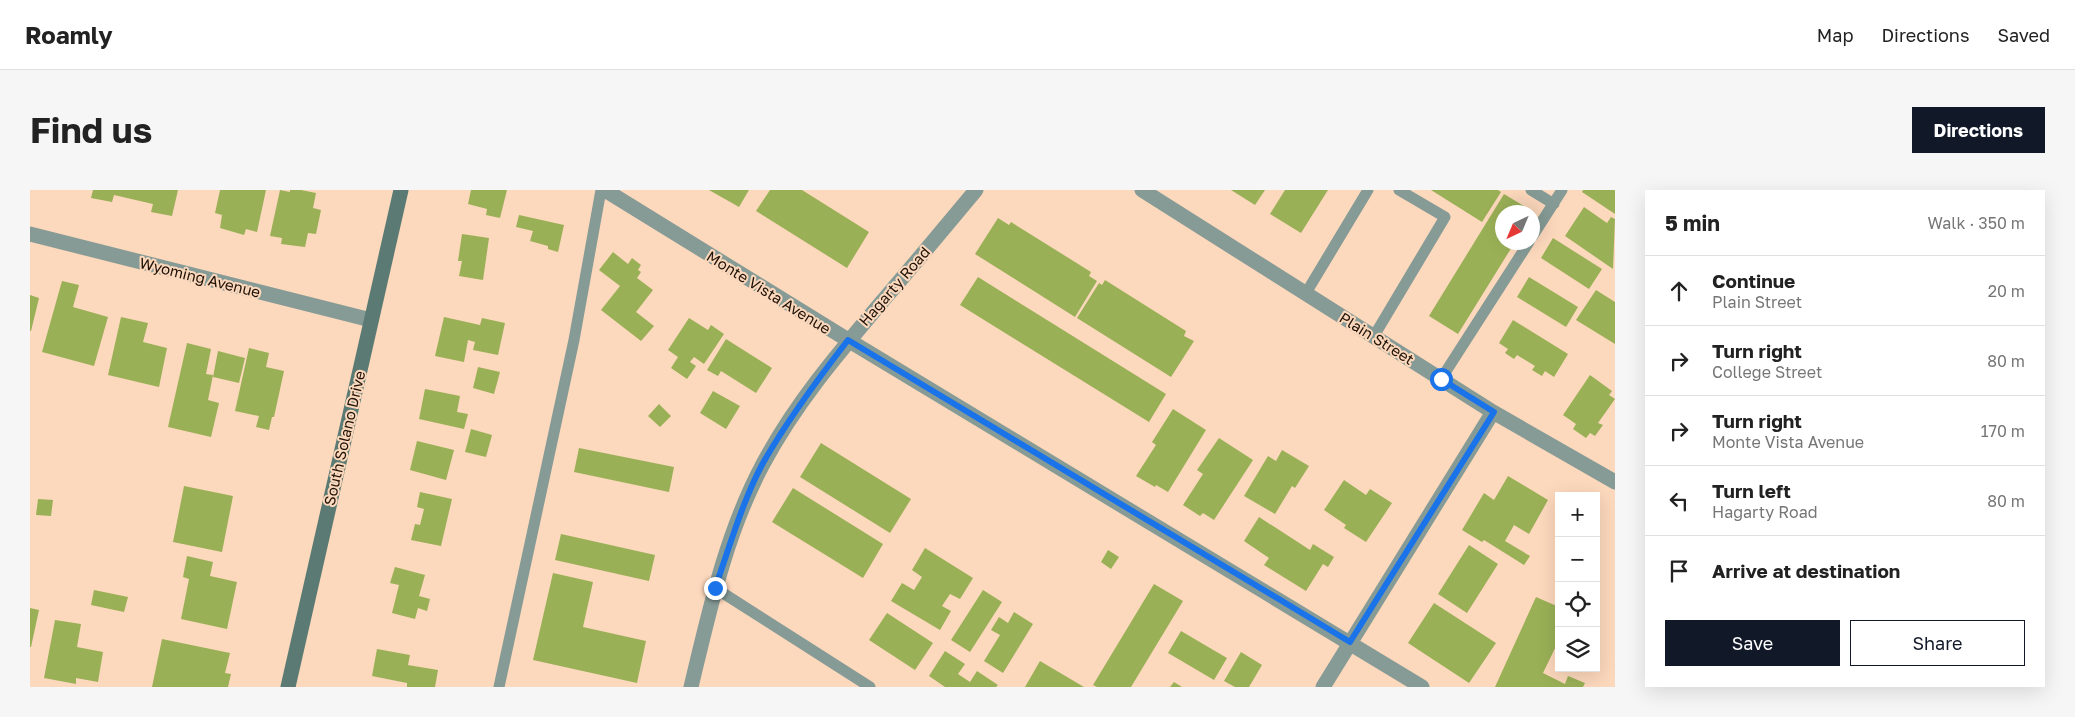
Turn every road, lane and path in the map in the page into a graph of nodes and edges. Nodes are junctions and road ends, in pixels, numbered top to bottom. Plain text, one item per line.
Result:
1 (401, 190) edge
2 (601, 190) edge
3 (604, 190) edge
4 (976, 190) edge
5 (1142, 190) edge
6 (1368, 190) edge
7 (1400, 190) edge
8 (1531, 190) edge
9 (1562, 190) edge
10 (1554, 204) junction
11 (1540, 225) edge
12 (30, 234) edge
13 (1524, 250) edge
14 (1306, 294) junction
15 (371, 320) junction
16 (1374, 336) junction
17 (848, 340) junction
18 (1441, 379) junction
19 (1494, 412) junction
20 (1615, 482) edge
21 (715, 588) junction
22 (1350, 642) junction
23 (288, 687) edge
24 (499, 687) edge
25 (691, 687) edge
26 (870, 687) edge
27 (1323, 687) edge
28 (1422, 687) edge

1 - 15 street, South Solano Drive
2 - 24 lane
3 - 17 street, Monte Vista Avenue
4 - 17 street, Hagarty Road
5 - 14 street, Plain Street
6 - 14 lane
7 - 16 lane
8 - 10 lane
9 - 10 lane
10 - 11 lane
12 - 15 street, Wyoming Avenue
13 - 18 lane
14 - 16 street, Plain Street
15 - 23 street, South Solano Drive
16 - 18 street, Plain Street
17 - 21 street, Hagarty Road
17 - 22 street, Monte Vista Avenue
18 - 19 street, Plain Street
19 - 20 street, Plain Street
19 - 22 street
21 - 25 street, Hagarty Road
21 - 26 lane
22 - 27 street
22 - 28 street, Monte Vista Avenue

